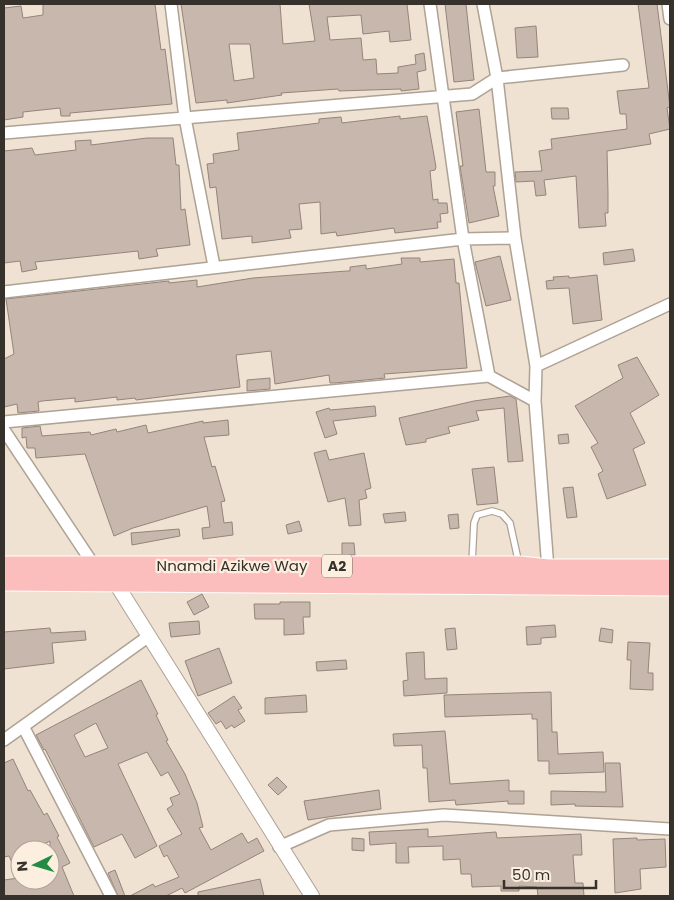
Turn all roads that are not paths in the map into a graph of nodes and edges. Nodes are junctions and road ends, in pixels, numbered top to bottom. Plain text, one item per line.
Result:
1 (170, 4) edge
2 (430, 4) edge
3 (484, 4) edge
4 (668, 4) edge
5 (670, 20) edge
6 (623, 65) dead end
7 (497, 78) junction
8 (441, 97) junction
9 (185, 118) junction
10 (4, 133) edge
11 (515, 238) junction
12 (463, 239) junction
13 (214, 266) junction
14 (4, 292) edge
15 (670, 304) edge
16 (536, 366) junction
17 (488, 376) junction
18 (535, 401) junction
19 (4, 422) edge
20 (4, 430) edge
21 (4, 566) edge
22 (472, 566) junction
23 (520, 566) junction
24 (95, 567) junction
25 (548, 569) junction
26 (670, 569) edge
27 (4, 581) edge
28 (115, 582) junction
29 (670, 586) edge
30 (148, 636) junction
31 (24, 728) junction
32 (4, 740) edge
33 (670, 828) edge
34 (279, 847) junction
35 (111, 896) edge
36 (312, 896) edge

1 - 9 street
2 - 8 street
3 - 7 street
4 - 5 street
6 - 7 street
7 - 8 street
7 - 11 street
8 - 9 street
8 - 12 street
9 - 10 street
9 - 13 street
11 - 12 street
11 - 16 street
12 - 13 street
12 - 17 street
13 - 14 street
15 - 16 street
16 - 18 street
17 - 18 street
17 - 19 street
18 - 25 street
20 - 24 street
21 - 24 highway, Nnamdi Azikwe Way / A2
22 - 23 highway, Nnamdi Azikwe Way / A2
22 - 23 lane
22 - 24 highway, Nnamdi Azikwe Way / A2
23 - 25 highway, Nnamdi Azikwe Way / A2
25 - 26 highway, Nnamdi Azikwe Way / A2
27 - 28 highway, Nnamdi Azikwe Way / A2
28 - 29 highway, Nnamdi Azikwe Way / A2
28 - 30 street
30 - 31 street
30 - 34 street
31 - 32 street
31 - 35 street
33 - 34 street
34 - 36 street

